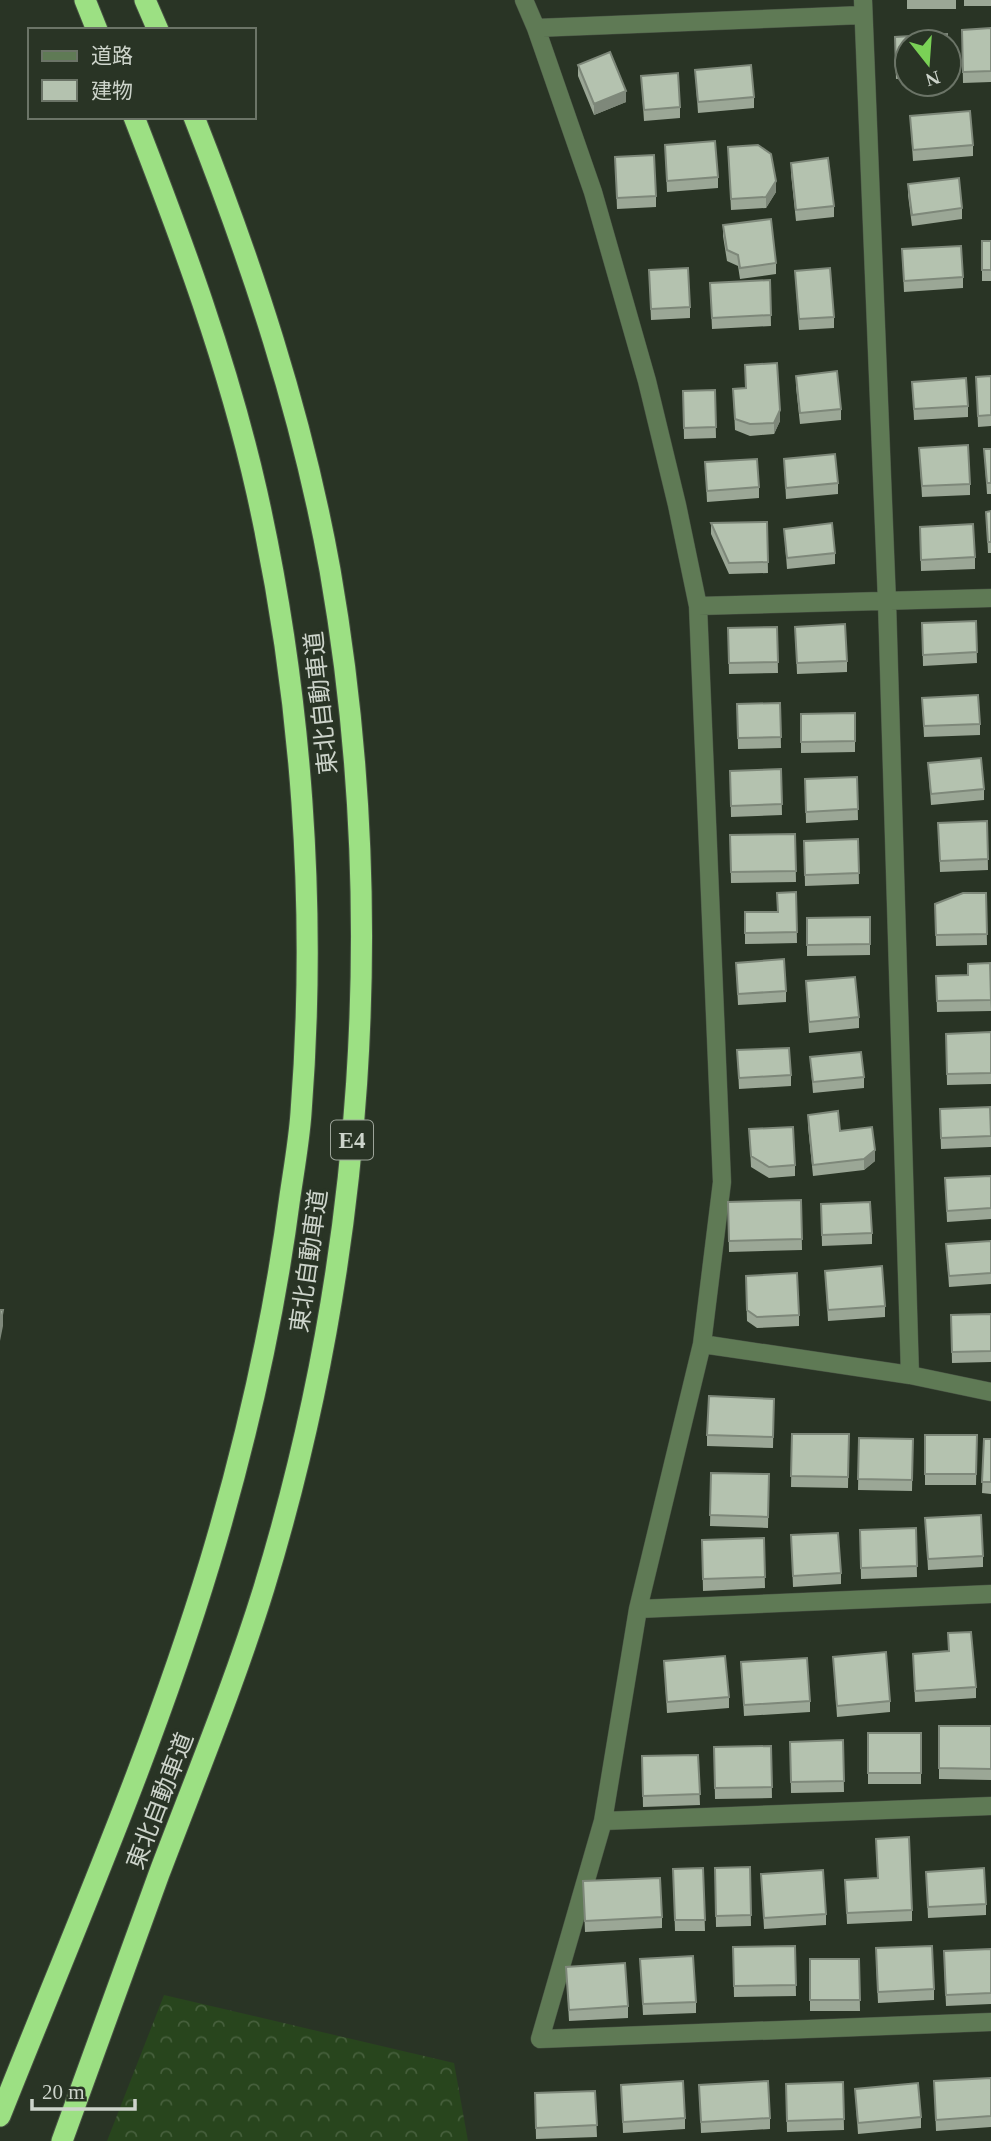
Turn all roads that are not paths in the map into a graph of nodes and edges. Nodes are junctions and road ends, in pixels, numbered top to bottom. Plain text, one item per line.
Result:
1 (85, 0) edge
2 (145, 0) edge
3 (524, 0) edge
4 (863, 7) edge
5 (96, 28) edge
6 (157, 28) edge
7 (536, 28) junction
8 (135, 119) edge
9 (195, 119) edge
10 (991, 598) edge
11 (887, 602) junction
12 (698, 606) junction
13 (702, 1344) junction
14 (910, 1375) junction
15 (991, 1392) edge
16 (991, 1594) edge
17 (638, 1609) junction
18 (991, 1806) edge
19 (603, 1821) junction
20 (991, 2022) edge
21 (0, 2116) edge
22 (62, 2141) edge

1 - 5 highway
2 - 6 highway
3 - 7 street
4 - 7 street
4 - 11 street
7 - 12 street
8 - 21 highway, 東北自動車道 / E4
9 - 22 highway, 東北自動車道 / E4
10 - 11 street
11 - 12 street
11 - 14 street
12 - 13 street
13 - 14 street
13 - 17 street
14 - 15 street
16 - 17 street
17 - 19 street
18 - 19 street
19 - 20 street

